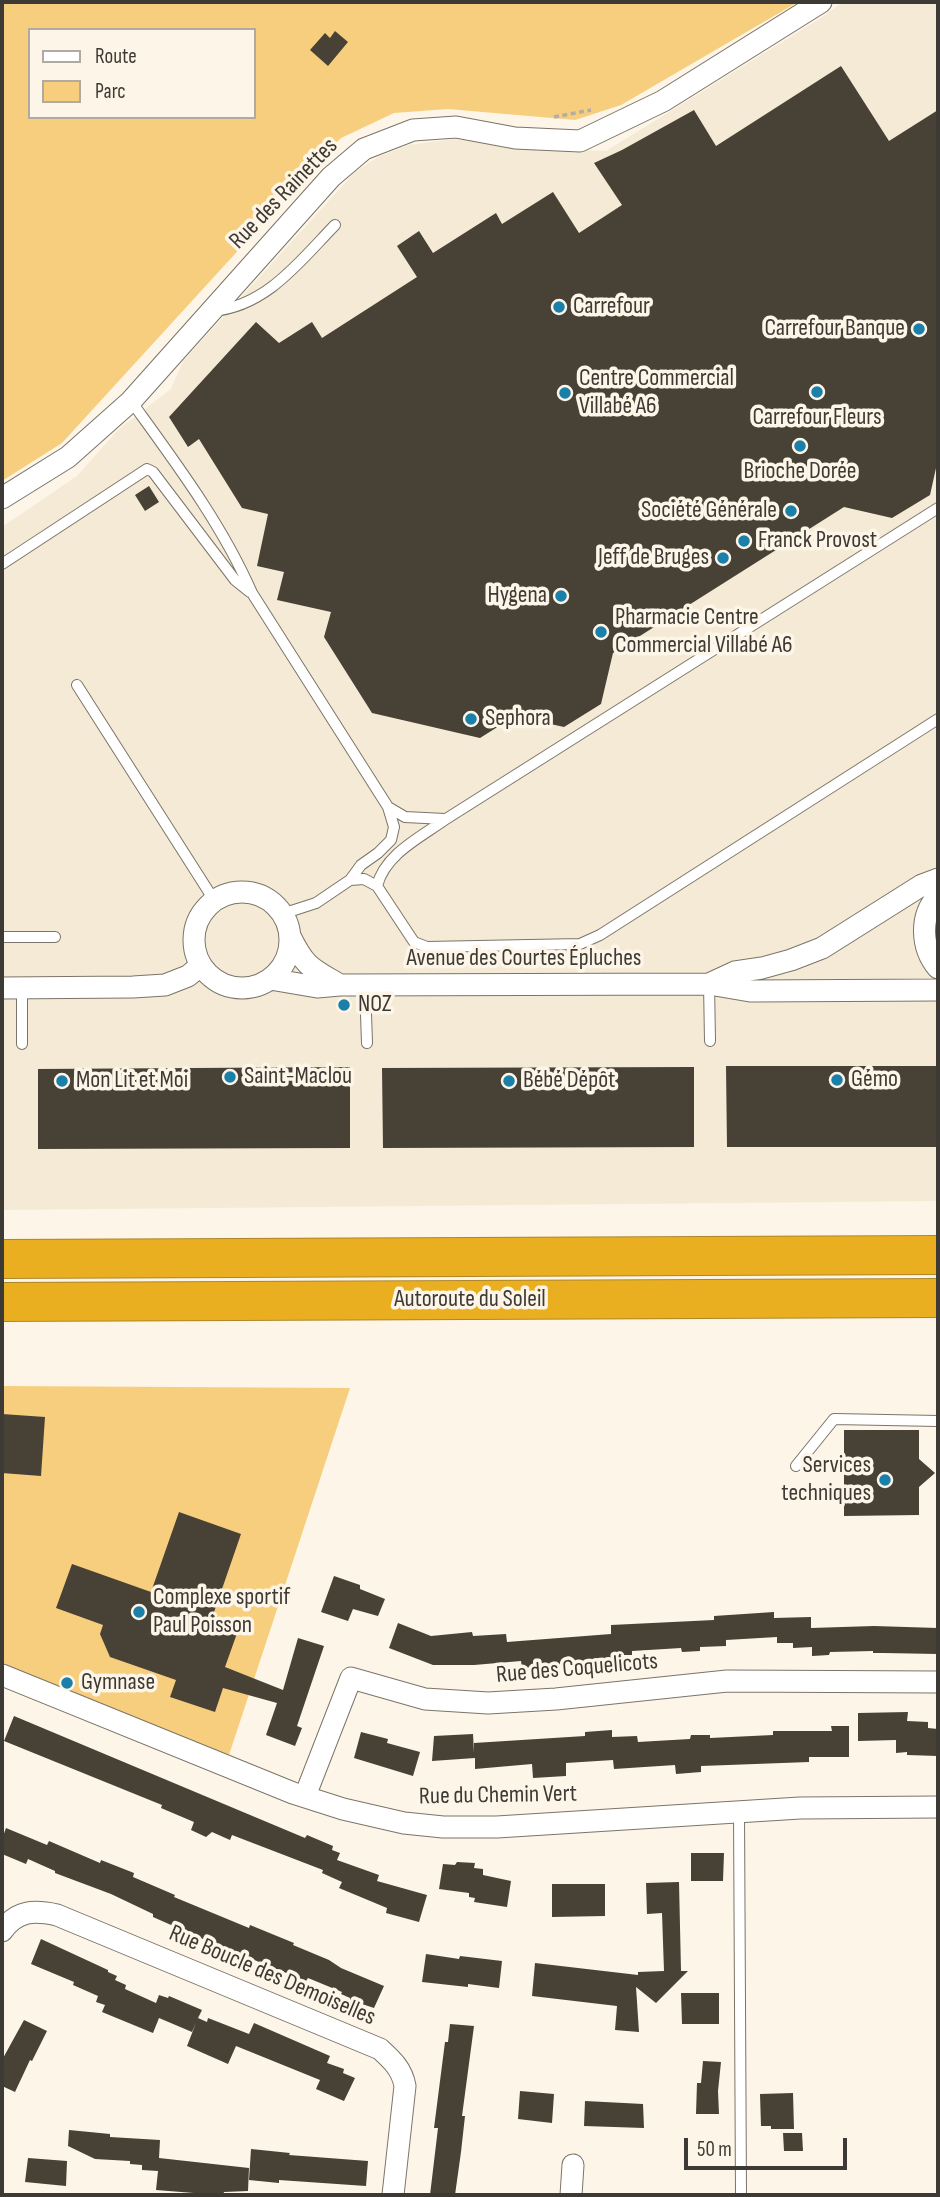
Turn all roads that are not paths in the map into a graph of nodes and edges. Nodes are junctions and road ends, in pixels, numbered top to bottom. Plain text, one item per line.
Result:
1 (821, 2) edge
2 (335, 225) dead end
3 (211, 311) junction
4 (131, 401) junction
5 (2, 498) edge
6 (938, 508) edge
7 (2, 564) edge
8 (252, 593) junction
9 (77, 685) dead end
10 (938, 719) edge
11 (388, 807) junction
12 (446, 819) junction
13 (938, 879) edge
14 (351, 880) junction
15 (377, 886) junction
16 (938, 896) edge
17 (214, 901) junction
18 (282, 914) junction
19 (290, 936) junction
20 (2, 937) edge
21 (55, 937) dead end
22 (200, 966) junction
23 (938, 968) edge
24 (270, 979) junction
25 (709, 984) junction
26 (340, 985) junction
27 (365, 986) junction
28 (12, 988) edge
29 (938, 990) edge
30 (710, 1041) dead end
31 (366, 1043) dead end
32 (22, 1044) dead end
33 (938, 1255) edge
34 (2, 1259) edge
35 (938, 1298) edge
36 (2, 1302) edge
37 (938, 1421) edge
38 (796, 1466) dead end
39 (2, 1675) edge
40 (938, 1682) edge
41 (305, 1796) junction
42 (938, 1807) edge
43 (738, 1812) junction
44 (2, 1931) edge
45 (573, 2165) dead end
46 (393, 2195) edge
47 (571, 2195) edge
48 (741, 2195) edge

1 - 3 street, Rue des Rainettes
2 - 3 lane
3 - 4 street, Rue des Rainettes
4 - 5 street, Rue des Rainettes
4 - 8 lane
6 - 12 lane
7 - 8 lane
8 - 11 lane
9 - 17 lane
10 - 15 lane
11 - 12 lane
11 - 14 lane
12 - 15 lane
13 - 25 street, Avenue des Courtes Épluches
14 - 15 lane
14 - 18 lane
16 - 23 street
17 - 18 street
17 - 22 street
18 - 19 street
19 - 24 street
19 - 26 street, Avenue des Courtes Épluches
20 - 21 lane
22 - 24 street
22 - 28 street
24 - 26 street, Avenue des Courtes Épluches
25 - 27 street, Avenue des Courtes Épluches
25 - 29 street, Avenue des Courtes Épluches
25 - 30 lane
26 - 27 street, Avenue des Courtes Épluches
27 - 31 lane
28 - 32 lane
33 - 34 highway, Autoroute du Soleil
35 - 36 highway, Autoroute du Soleil
37 - 38 lane
39 - 41 street, Rue du Chemin Vert
40 - 41 street, Rue des Coquelicots
41 - 43 street, Rue du Chemin Vert
42 - 43 street, Rue du Chemin Vert
43 - 48 lane
44 - 46 street, Rue Boucle des Demoiselles
45 - 47 street

